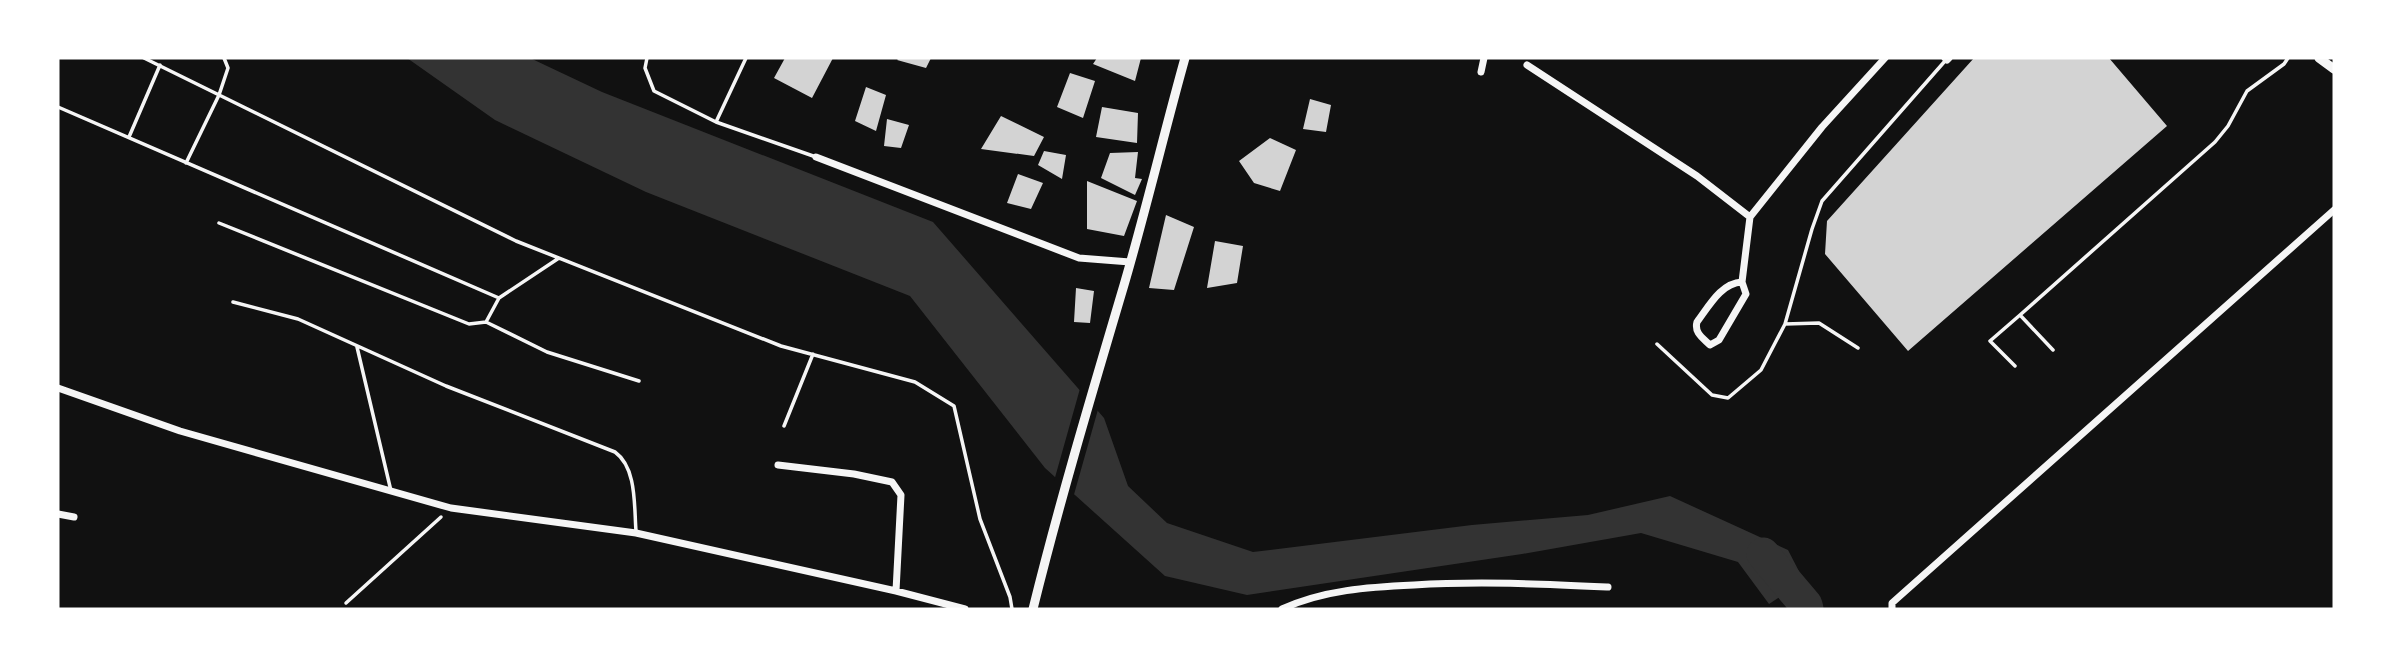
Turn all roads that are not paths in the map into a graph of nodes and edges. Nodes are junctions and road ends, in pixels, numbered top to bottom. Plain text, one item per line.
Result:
1 (144, 58) edge
2 (224, 58) edge
3 (647, 58) edge
4 (746, 58) edge
5 (1183, 58) edge
6 (1484, 58) edge
7 (1885, 58) edge
8 (1947, 58) edge
9 (2288, 58) edge
10 (2319, 58) edge
11 (160, 65) junction
12 (1527, 65) dead end
13 (2334, 69) edge
14 (1481, 72) dead end
15 (219, 95) junction
16 (58, 107) edge
17 (716, 122) junction
18 (129, 137) junction
19 (816, 157) joint
20 (186, 163) junction
21 (2334, 211) edge
22 (1750, 217) junction
23 (219, 223) dead end
24 (559, 258) junction
25 (1130, 262) junction
26 (1742, 282) junction
27 (499, 299) junction
28 (233, 302) dead end
29 (2020, 315) junction
30 (486, 322) junction
31 (1785, 324) junction
32 (1657, 344) dead end
33 (357, 347) junction
34 (1858, 348) dead end
35 (2053, 349) dead end
36 (813, 354) junction
37 (2015, 366) dead end
38 (639, 381) dead end
39 (58, 388) edge
40 (785, 426) dead end
41 (778, 465) dead end
42 (391, 493) junction
43 (58, 514) edge
44 (74, 517) dead end
45 (636, 533) junction
46 (1608, 587) dead end
47 (896, 591) junction
48 (1892, 606) edge
49 (965, 609) edge
50 (1012, 609) edge
51 (1033, 609) edge
52 (1282, 609) edge

1 - 11 lane
2 - 15 lane
3 - 17 lane
4 - 17 lane
5 - 25 street
6 - 14 street
7 - 22 street
8 - 31 lane
9 - 29 lane
10 - 13 street
11 - 15 lane
11 - 18 lane
12 - 22 street
15 - 20 lane
15 - 24 lane
16 - 18 lane
17 - 19 lane
18 - 20 lane
19 - 25 street
20 - 27 lane
21 - 48 street
22 - 26 street
23 - 30 lane
24 - 27 lane
24 - 36 lane
25 - 51 street
26 - 26 street
27 - 30 lane
28 - 33 lane
29 - 35 lane
29 - 37 lane
30 - 38 lane
31 - 32 lane
31 - 34 lane
33 - 42 lane
33 - 45 lane
36 - 40 lane
36 - 50 lane
39 - 42 street
41 - 47 street
42 - 45 street
43 - 44 street
45 - 47 street
46 - 52 street
47 - 49 street

